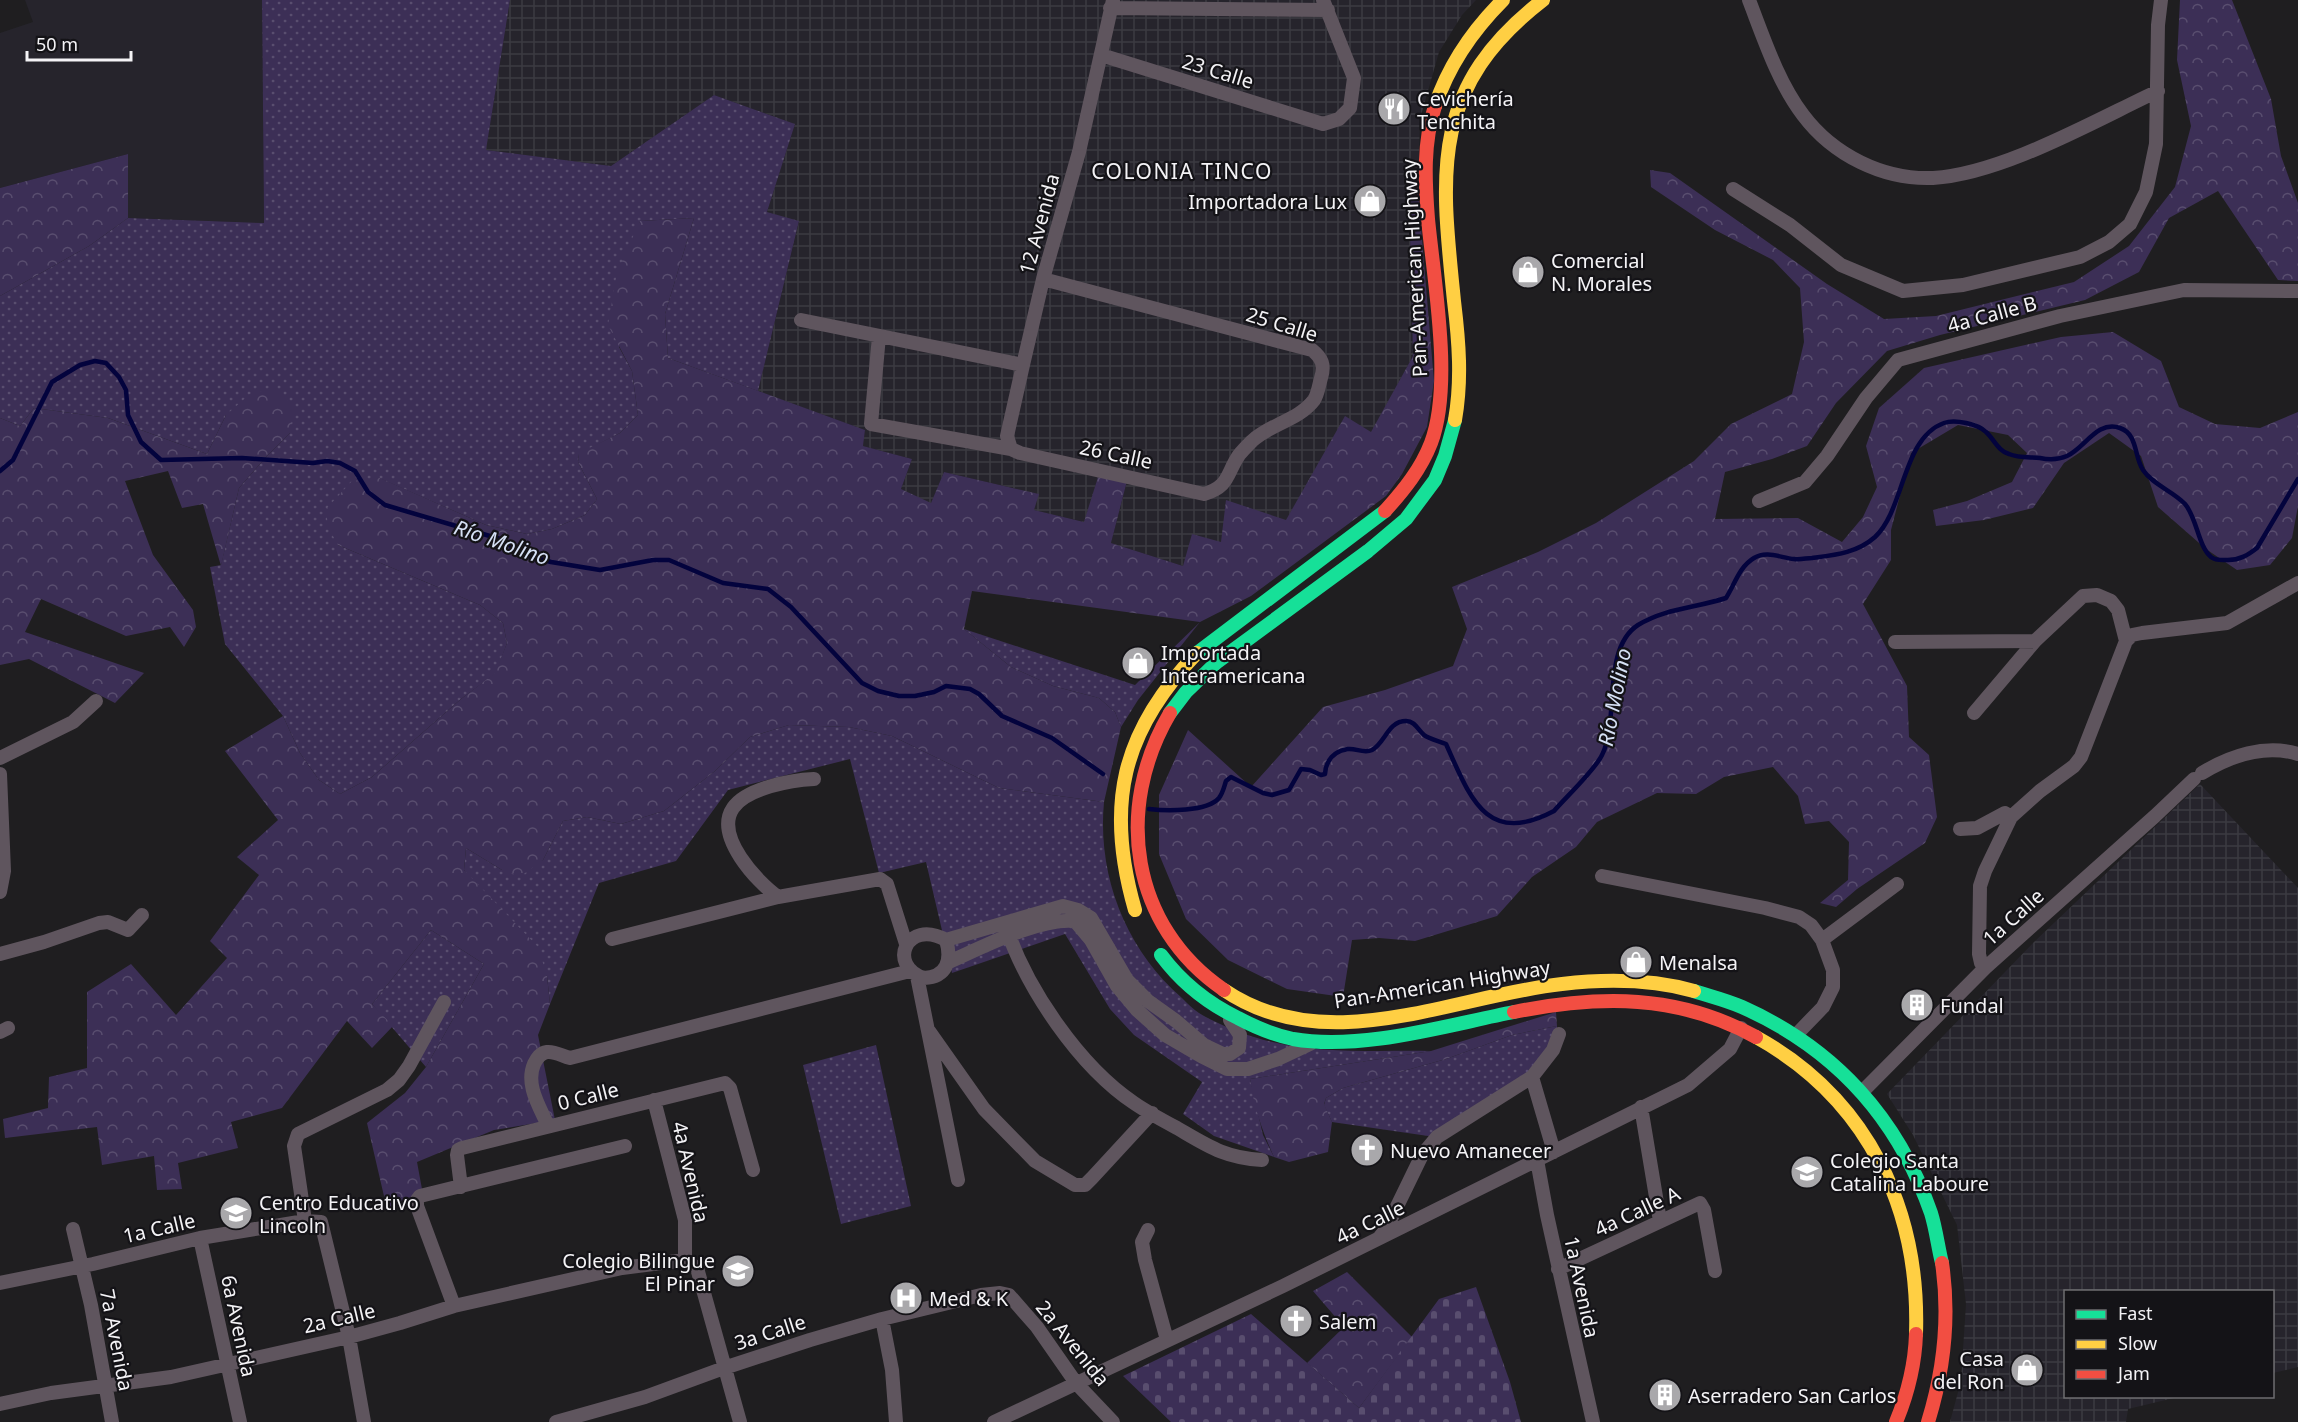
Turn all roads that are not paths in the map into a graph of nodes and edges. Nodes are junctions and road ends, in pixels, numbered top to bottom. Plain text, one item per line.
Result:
1 (1503, 0) edge
2 (1543, 0) edge
3 (1749, 0) edge
4 (2161, 0) edge
5 (1112, 4) edge
6 (1326, 5) edge
7 (1101, 55) junction
8 (2158, 91) junction
9 (1732, 189) dead end
10 (1043, 279) junction
11 (2298, 291) edge
12 (801, 320) dead end
13 (879, 336) junction
14 (1023, 365) junction
15 (1015, 451) junction
16 (1204, 494) joint
17 (1759, 501) dead end
18 (2298, 583) edge
19 (2035, 640) junction
20 (2126, 641) junction
21 (1895, 642) dead end
22 (96, 701) dead end
23 (1974, 713) dead end
24 (2298, 754) edge
25 (0, 758) edge
26 (0, 774) edge
27 (814, 779) dead end
28 (2011, 817) junction
29 (1960, 829) dead end
30 (2, 870) edge
31 (1602, 876) dead end
32 (1897, 884) dead end
33 (0, 892) edge
34 (778, 897) junction
35 (142, 915) dead end
36 (1004, 922) junction
37 (1143, 927) dead end
38 (1009, 936) junction
39 (612, 939) dead end
40 (946, 940) junction
41 (1822, 940) junction
42 (1153, 943) dead end
43 (906, 944) junction
44 (0, 954) edge
45 (949, 962) junction
46 (1985, 968) junction
47 (913, 973) junction
48 (444, 1002) dead end
49 (1222, 1011) junction
50 (1741, 1028) junction
51 (929, 1031) junction
52 (1558, 1034) dead end
53 (1796, 1035) junction
54 (1320, 1040) junction
55 (1532, 1077) junction
56 (1863, 1091) junction
57 (654, 1100) junction
58 (1641, 1107) junction
59 (1152, 1113) junction
60 (548, 1126) junction
61 (625, 1146) dead end
62 (1554, 1152) junction
63 (1262, 1160) dead end
64 (1537, 1161) junction
65 (753, 1170) dead end
66 (958, 1180) dead end
67 (461, 1187) junction
68 (306, 1221) junction
69 (1660, 1221) junction
70 (73, 1229) dead end
71 (1148, 1230) dead end
72 (200, 1238) junction
73 (1377, 1240) junction
74 (685, 1260) junction
75 (81, 1266) junction
76 (1558, 1269) junction
77 (1715, 1271) dead end
78 (0, 1283) edge
79 (1000, 1293) joint
80 (454, 1306) junction
81 (882, 1319) junction
82 (349, 1337) junction
83 (1167, 1340) junction
84 (227, 1363) junction
85 (724, 1368) junction
86 (1076, 1383) junction
87 (106, 1385) junction
88 (0, 1404) edge
89 (1896, 1420) edge
90 (112, 1422) edge
91 (240, 1422) edge
92 (364, 1422) edge
93 (556, 1422) edge
94 (740, 1422) edge
95 (897, 1422) edge
96 (994, 1422) edge
97 (1113, 1422) edge
98 (1593, 1422) edge
99 (1928, 1422) edge

1 - 37 highway, Pan-American Highway
2 - 53 highway, Pan-American Highway
3 - 8 street
4 - 8 street
5 - 6 street
5 - 7 street, 12 Avenida
6 - 7 street, 23 Calle
7 - 10 street, 12 Avenida
8 - 9 street
10 - 14 street, 12 Avenida
10 - 16 street, 25 Calle
11 - 17 street, 4a Calle B
12 - 13 street
13 - 14 street
13 - 15 street, 26 Calle
14 - 15 street, 12 Avenida
15 - 16 street, 26 Calle
18 - 20 street
19 - 20 street
19 - 21 street
19 - 23 street
20 - 28 street
22 - 25 street
24 - 46 street, 1a Calle
26 - 30 street
27 - 34 street
28 - 29 street
28 - 46 street
30 - 33 street
31 - 41 street
32 - 41 street
34 - 39 street
34 - 43 street
35 - 44 street
36 - 38 street
36 - 40 street
36 - 49 street
38 - 45 street
38 - 54 street
38 - 59 street
40 - 43 street
40 - 45 street
41 - 53 street
42 - 49 highway, Pan-American Highway
43 - 47 street
45 - 47 street
46 - 56 street, 1a Calle
47 - 51 street
47 - 60 street
48 - 68 street
49 - 54 highway, Pan-American Highway
50 - 54 highway, Pan-American Highway
50 - 58 street, 4a Calle
50 - 89 highway, Pan-American Highway
51 - 59 street
51 - 66 street
52 - 55 street
53 - 56 highway, Pan-American Highway
55 - 62 street
55 - 73 street
56 - 99 highway, Pan-American Highway
57 - 60 street, 0 Calle
57 - 65 street, 0 Calle
57 - 74 street, 4a Avenida
58 - 62 street, 4a Calle
58 - 69 street
59 - 63 street
60 - 67 street, 0 Calle
61 - 67 street
62 - 64 street, 4a Calle
64 - 73 street, 4a Calle
64 - 76 street, 1a Avenida
67 - 80 street
68 - 72 street, 1a Calle
68 - 82 street
69 - 76 street, 4a Calle A
69 - 77 street, 4a Calle A
70 - 75 street, 7a Avenida
71 - 83 street
72 - 75 street, 1a Calle
72 - 84 street, 6a Avenida
73 - 83 street, 4a Calle
74 - 80 street, 2a Calle
74 - 85 street
75 - 78 street, 1a Calle
75 - 87 street, 7a Avenida
76 - 98 street, 1a Avenida
79 - 81 street, 3a Calle
79 - 86 street, 2a Avenida
80 - 82 street, 2a Calle
81 - 85 street, 3a Calle
81 - 95 street
82 - 84 street, 2a Calle
82 - 92 street
83 - 86 street, 4a Calle
84 - 87 street, 2a Calle
84 - 91 street, 6a Avenida
85 - 93 street, 3a Calle
85 - 94 street
86 - 96 street, 4a Calle
86 - 97 street, 2a Avenida
87 - 88 street, 2a Calle
87 - 90 street, 7a Avenida

